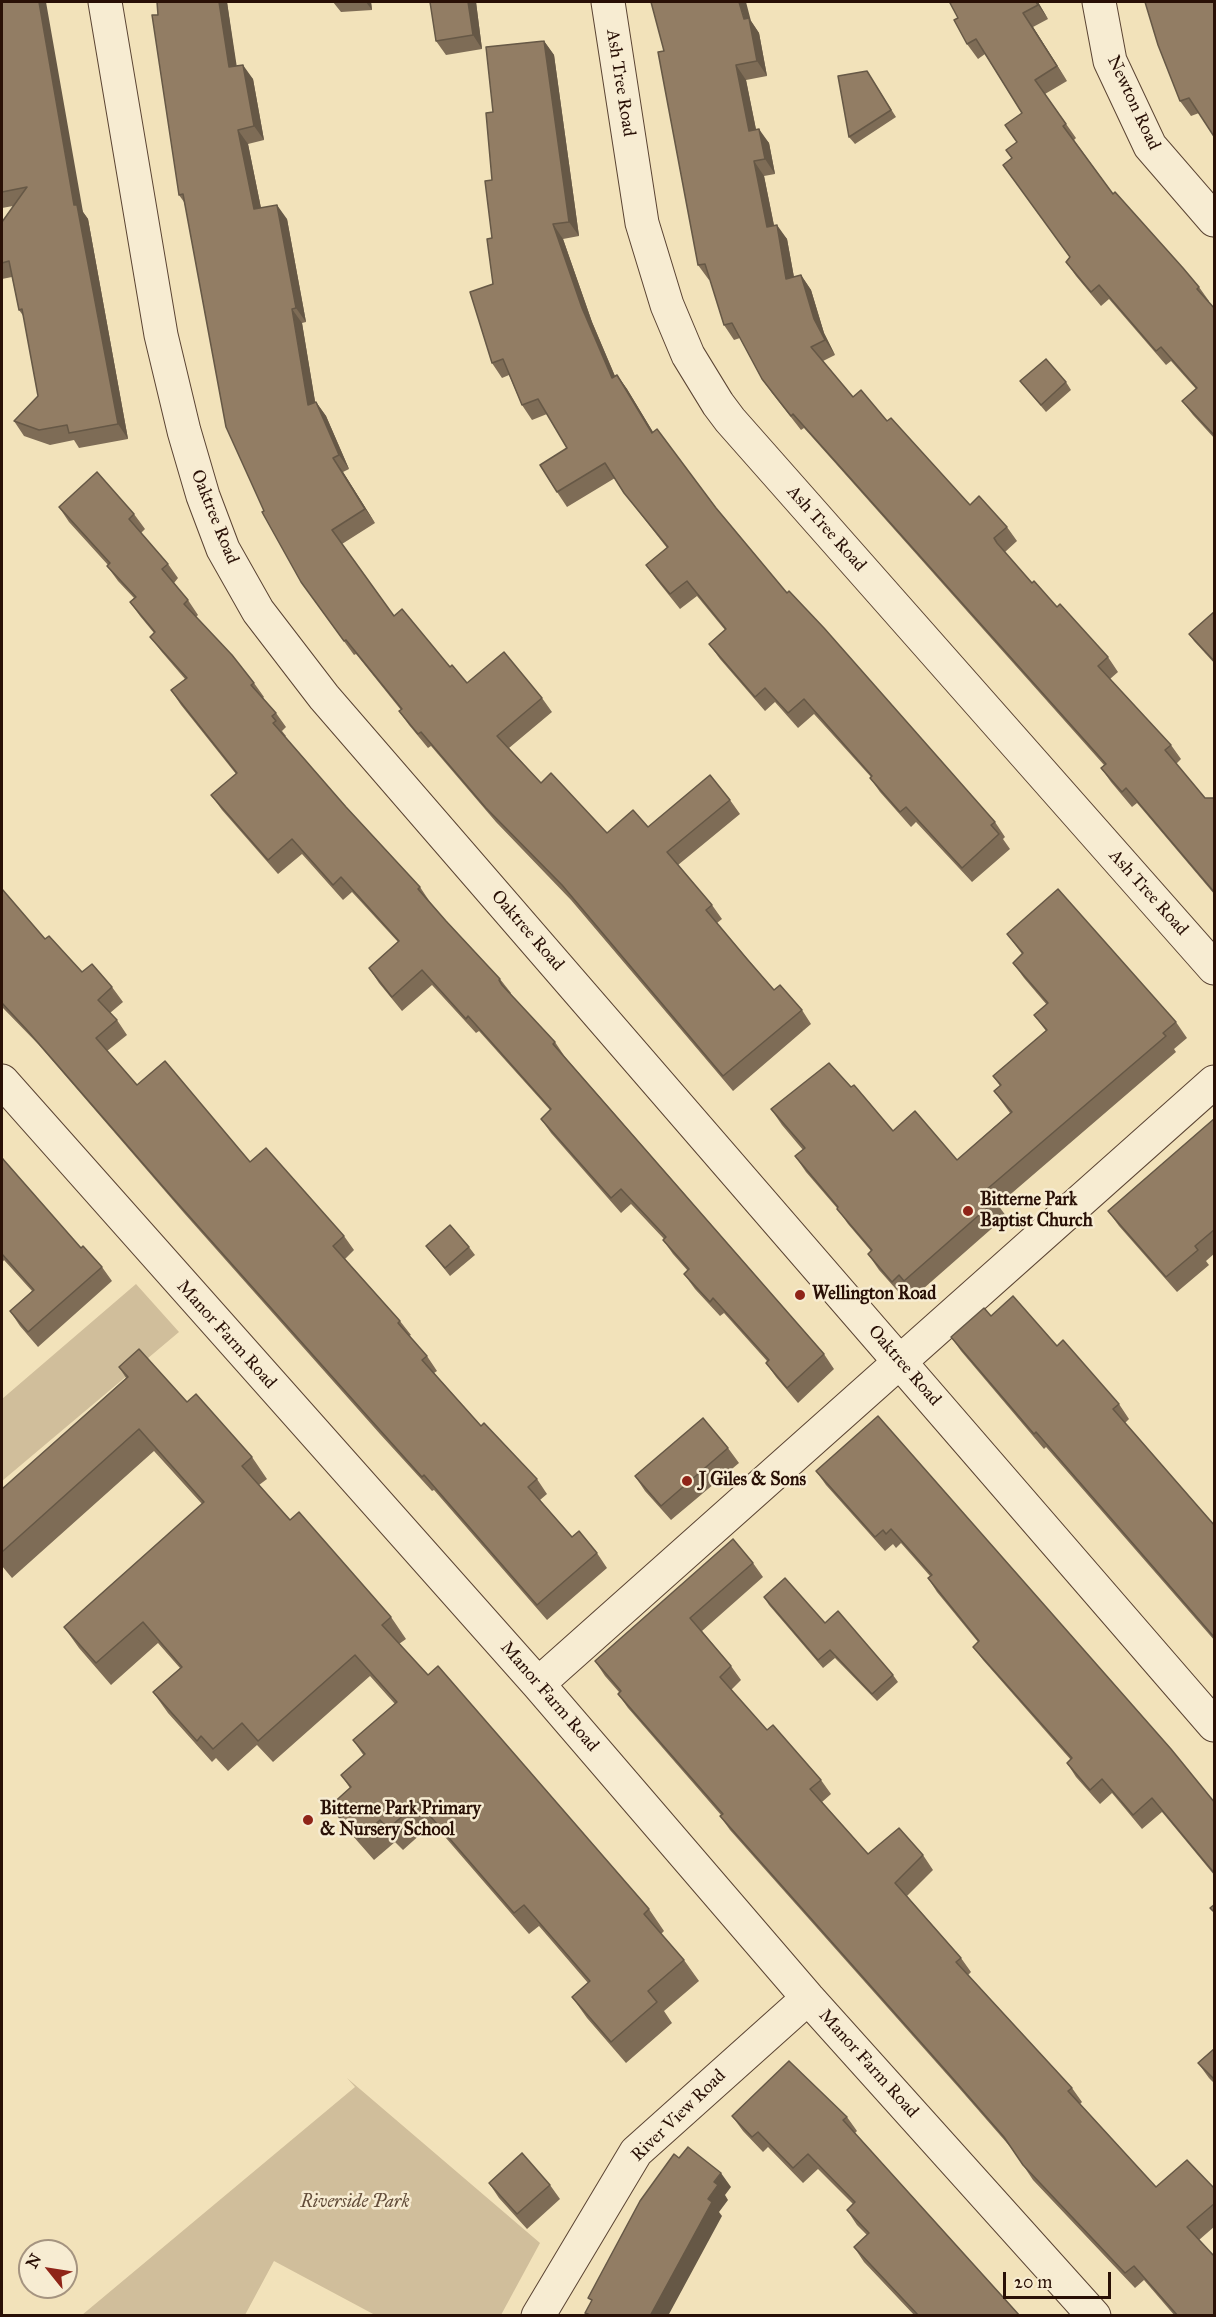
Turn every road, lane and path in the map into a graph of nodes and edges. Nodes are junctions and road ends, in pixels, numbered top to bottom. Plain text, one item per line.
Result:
1 (105, 2) edge
2 (608, 2) edge
3 (1098, 2) edge
4 (1215, 220) edge
5 (1215, 968) edge
6 (2, 1082) edge
7 (1215, 1082) edge
8 (900, 1362) junction
9 (538, 1684) junction
10 (1215, 1725) edge
11 (808, 1998) junction
12 (538, 2316) edge
13 (1094, 2316) edge

1 - 8 street, Oaktree Road
2 - 5 street, Ash Tree Road
3 - 4 street, Newton Road
6 - 9 street, Manor Farm Road
7 - 8 street
8 - 9 street
8 - 10 street, Oaktree Road
9 - 11 street, Manor Farm Road
11 - 12 street, River View Road
11 - 13 street, Manor Farm Road

